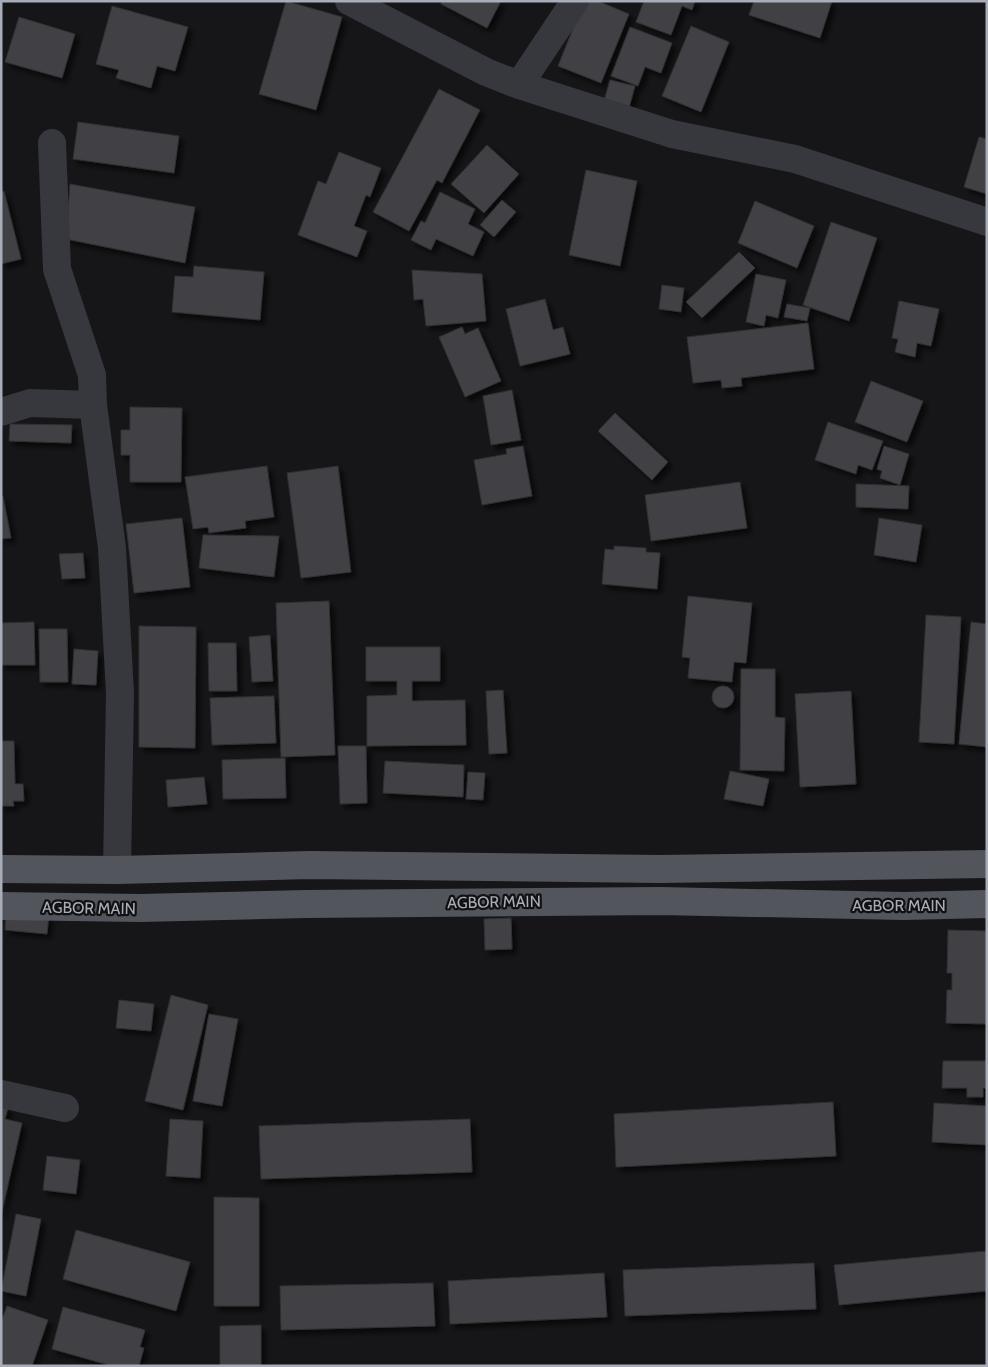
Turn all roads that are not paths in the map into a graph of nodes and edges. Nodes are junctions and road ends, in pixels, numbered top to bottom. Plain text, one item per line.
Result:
1 (349, 1) edge
2 (575, 1) edge
3 (519, 85) junction
4 (52, 143) dead end
5 (987, 222) edge
6 (93, 405) junction
7 (1, 412) edge
8 (987, 864) edge
9 (1, 869) edge
10 (117, 870) junction
11 (987, 904) edge
12 (1, 906) edge
13 (1, 1094) edge
14 (64, 1108) dead end

1 - 3 street
2 - 3 street
3 - 5 street
4 - 6 street
6 - 7 street
6 - 10 street
8 - 10 main road, AGBOR MAIN
9 - 10 main road, AGBOR MAIN
11 - 12 main road, AGBOR MAIN
13 - 14 street

